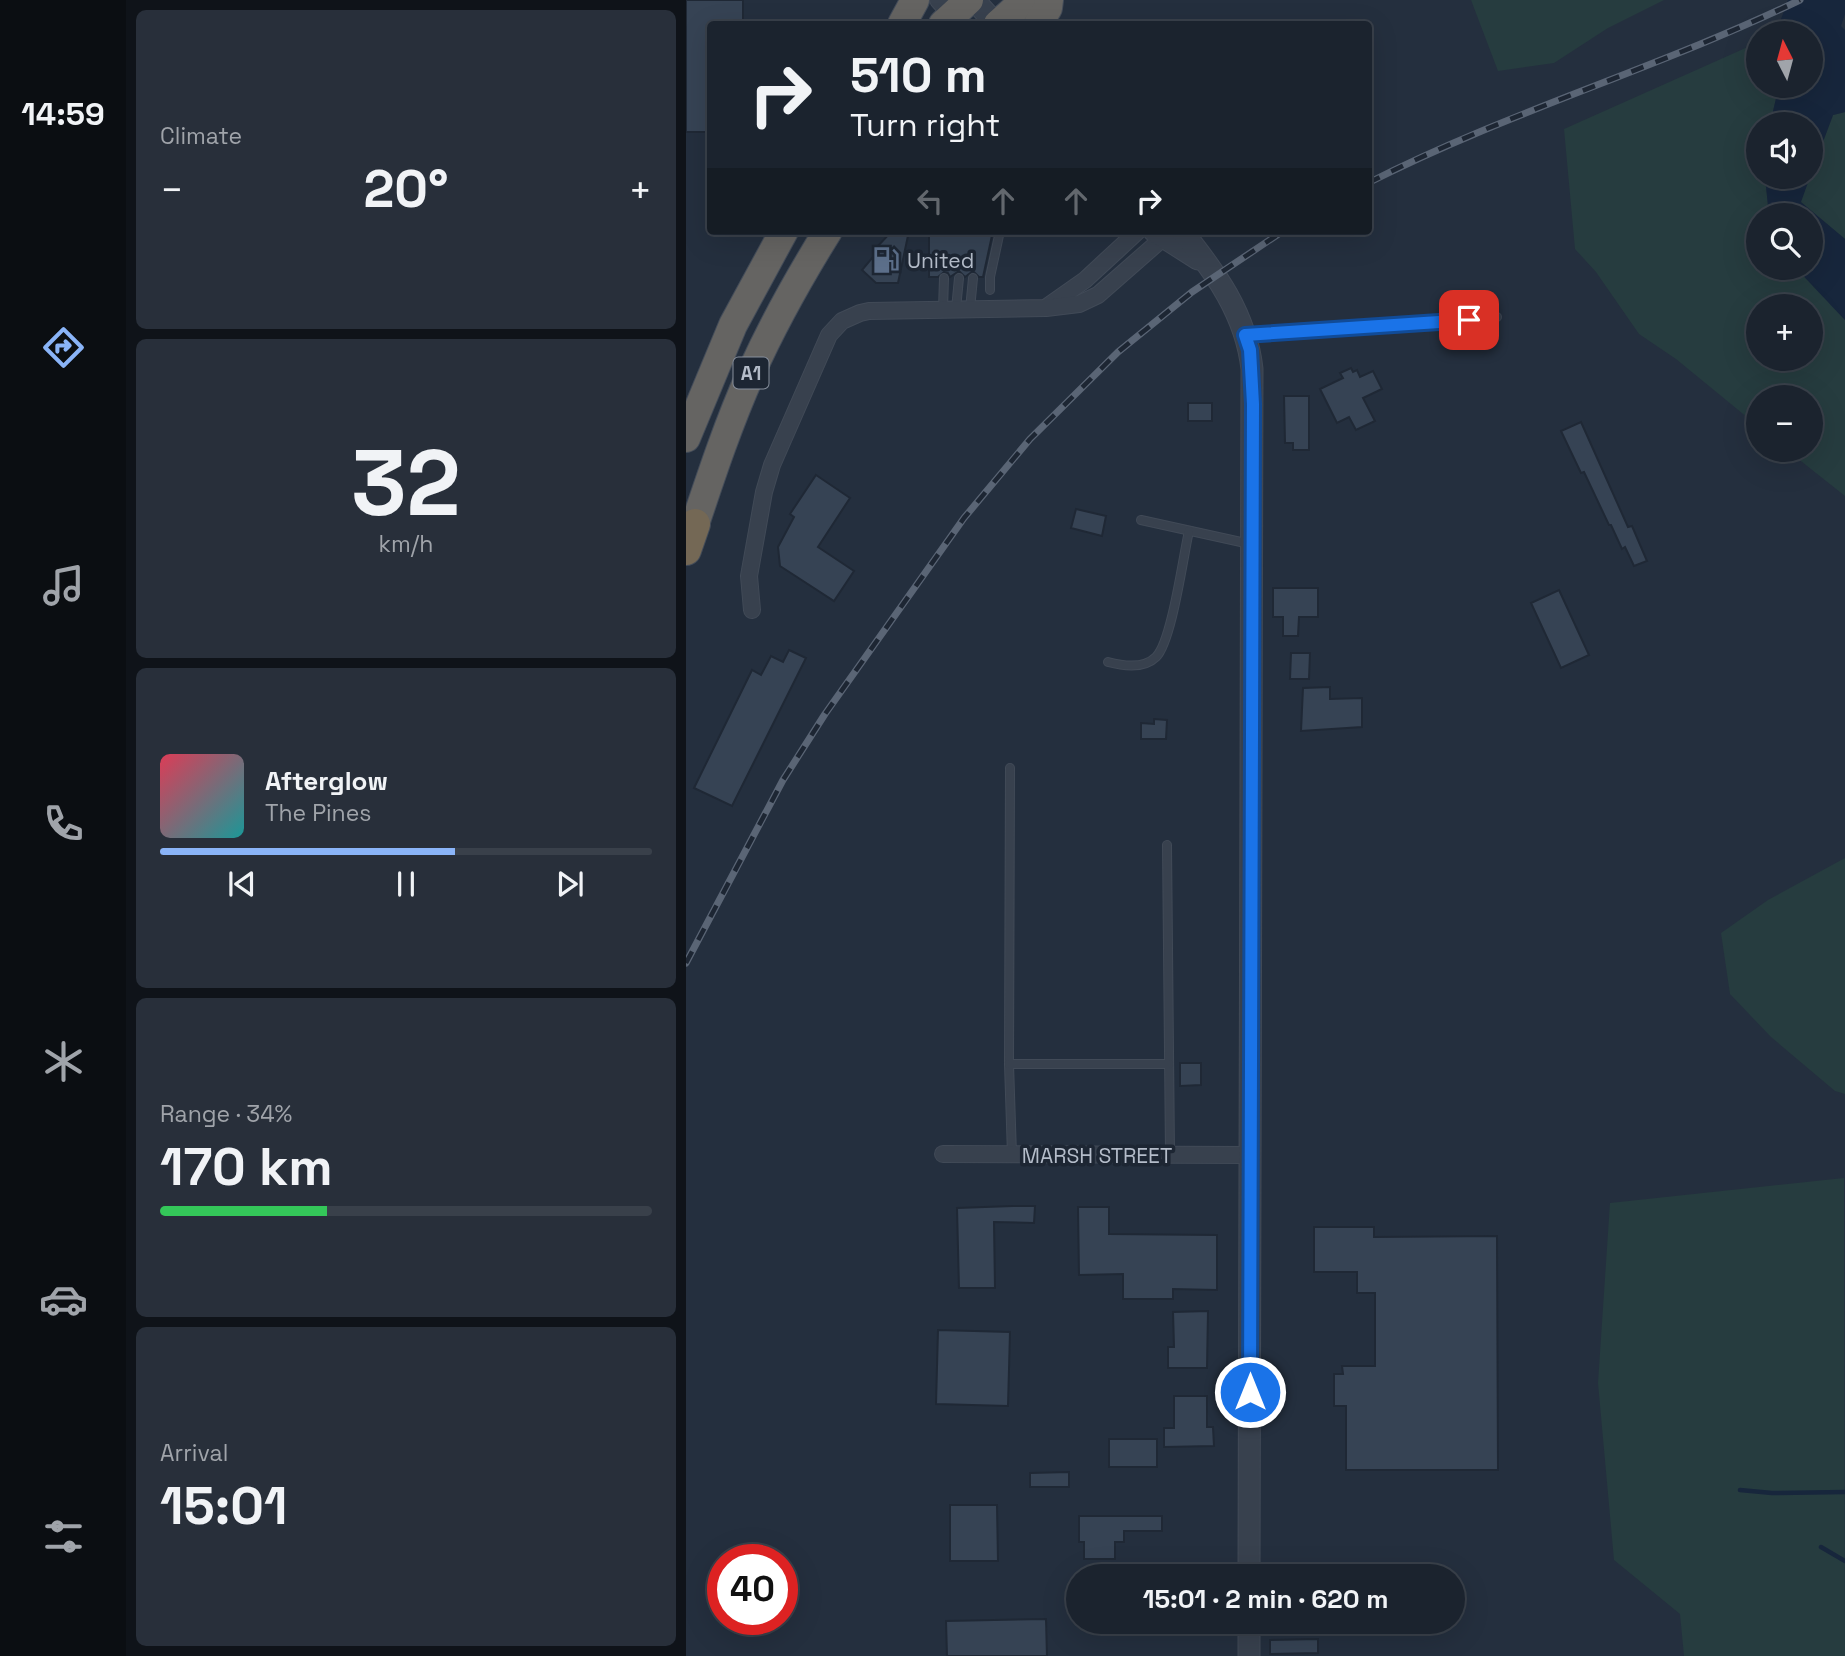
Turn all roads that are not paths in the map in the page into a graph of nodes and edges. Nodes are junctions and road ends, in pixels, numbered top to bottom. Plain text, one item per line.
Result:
1 (915, 0) edge
2 (1026, 0) edge
3 (1049, 0) edge
4 (956, 11) edge
5 (904, 21) edge
6 (988, 21) edge
7 (1001, 21) edge
8 (1040, 21) edge
9 (782, 235) edge
10 (826, 235) edge
11 (999, 235) edge
12 (1134, 235) edge
13 (1164, 235) edge
14 (1169, 235) edge
15 (944, 278) dead end
16 (959, 278) dead end
17 (973, 278) dead end
18 (990, 290) dead end
19 (1046, 308) junction
20 (956, 309) junction
21 (1496, 317) dead end
22 (1245, 335) junction
23 (686, 438) edge
24 (1141, 520) dead end
25 (1189, 531) junction
26 (691, 537) edge
27 (1252, 545) junction
28 (752, 610) dead end
29 (1108, 662) dead end
30 (1010, 768) dead end
31 (1167, 845) dead end
32 (1009, 1064) junction
33 (1170, 1064) junction
34 (943, 1154) dead end
35 (1012, 1154) junction
36 (1170, 1155) junction
37 (1251, 1155) junction
38 (1249, 1564) edge
39 (1249, 1634) edge
40 (1249, 1656) edge

1 - 5 highway
2 - 7 highway
3 - 8 highway
4 - 6 street
9 - 23 highway, A1
10 - 26 highway, A1
11 - 18 lane
12 - 19 street
13 - 19 street
14 - 22 street
15 - 20 lane
16 - 20 lane
17 - 20 lane
19 - 20 street
20 - 28 street
21 - 22 lane
22 - 27 street
24 - 25 lane
25 - 27 lane
25 - 29 lane
27 - 37 street
30 - 32 lane
31 - 33 lane
32 - 33 lane
32 - 35 lane
33 - 36 lane
34 - 35 street, MARSH STREET
35 - 36 street, MARSH STREET
36 - 37 street, MARSH STREET
37 - 38 street
39 - 40 street

